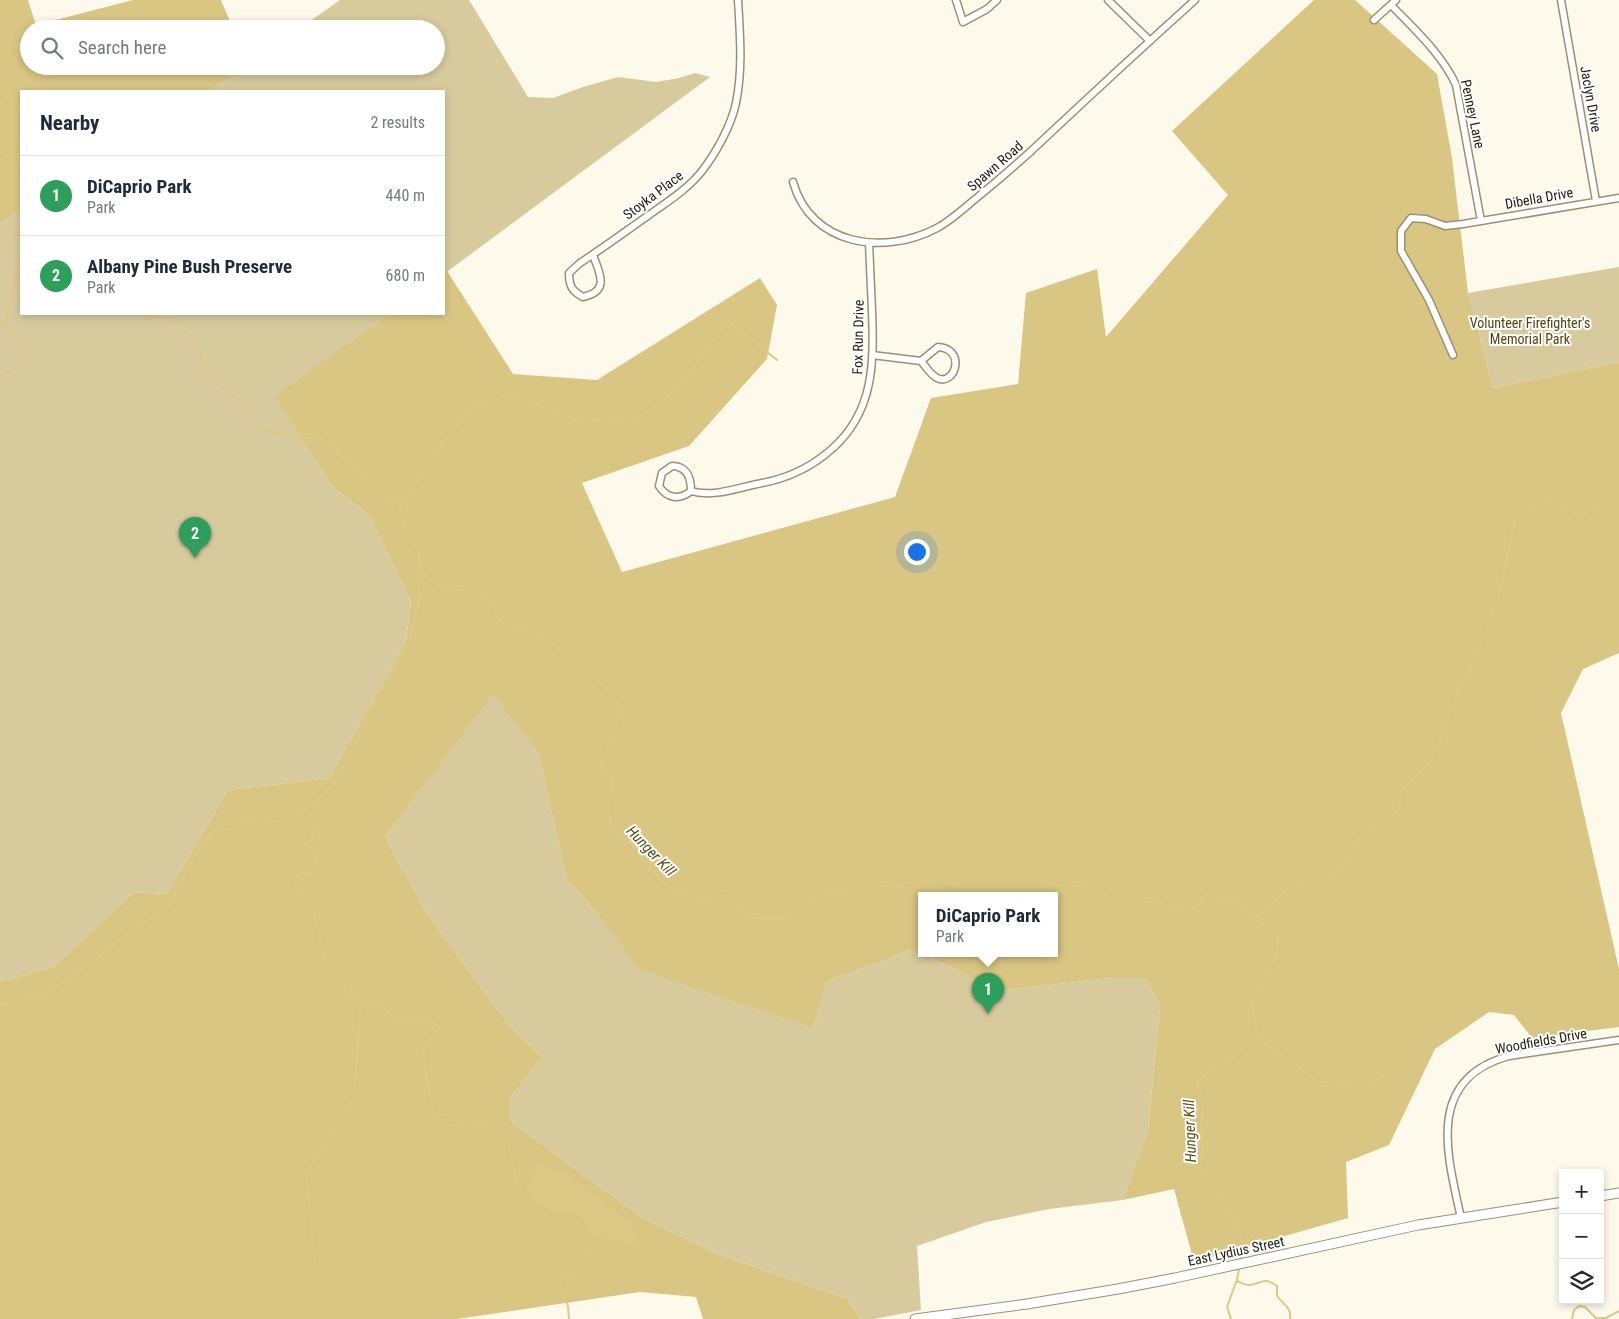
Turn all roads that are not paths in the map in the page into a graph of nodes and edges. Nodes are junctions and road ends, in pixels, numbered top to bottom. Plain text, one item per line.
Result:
1 (738, 0) edge
2 (956, 0) edge
3 (997, 0) edge
4 (1108, 0) edge
5 (1195, 0) edge
6 (1561, 0) edge
7 (1394, 2) edge
8 (1374, 20) dead end
9 (1150, 41) junction
10 (793, 182) dead end
11 (1619, 198) edge
12 (1596, 201) junction
13 (1481, 221) junction
14 (869, 243) junction
15 (592, 255) junction
16 (872, 355) junction
17 (1452, 355) dead end
18 (921, 361) junction
19 (691, 491) junction
20 (1619, 1040) edge
21 (1619, 1193) edge
22 (1604, 1195) edge
23 (1559, 1203) edge
24 (1461, 1218) junction
25 (966, 1316) edge
26 (915, 1319) edge

1 - 15 street, Stoyka Place
2 - 3 street
4 - 9 street
5 - 9 street, Spawn Road
6 - 12 street, Jaclyn Drive
7 - 8 street
7 - 13 street, Penney Lane
9 - 14 street, Spawn Road
10 - 14 street, Spawn Road
11 - 12 street, Dibella Drive
12 - 13 street, Dibella Drive
13 - 17 street, Dibella Drive
14 - 16 street, Fox Run Drive
15 - 15 street, Stoyka Place
16 - 18 street
16 - 19 street, Fox Run Drive
18 - 18 street
19 - 19 street, Fox Run Drive
20 - 24 street, Woodfields Drive
21 - 22 street
23 - 24 street, East Lydius Street
24 - 25 street, East Lydius Street
25 - 26 street, East Lydius Street

